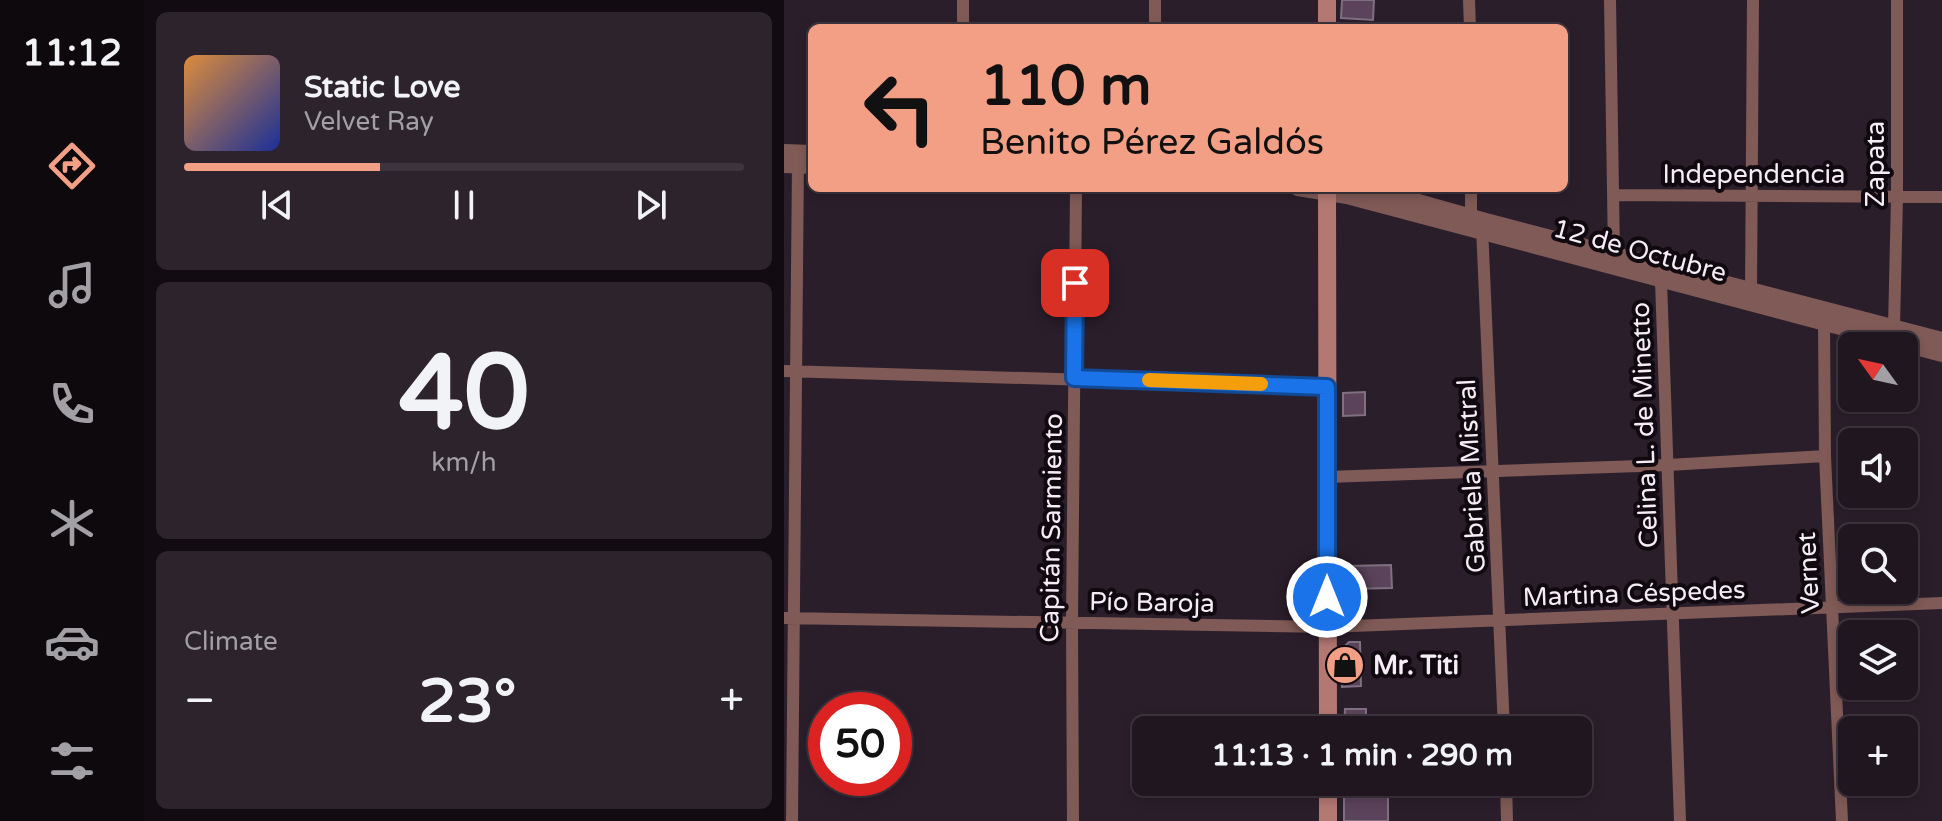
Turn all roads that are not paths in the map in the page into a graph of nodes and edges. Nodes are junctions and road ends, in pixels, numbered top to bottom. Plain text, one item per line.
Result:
1 (963, 0) edge
2 (1155, 0) edge
3 (1327, 0) edge
4 (1469, 0) edge
5 (1610, 0) edge
6 (1753, 0) edge
7 (1897, 0) edge
8 (963, 24) edge
9 (1155, 24) edge
10 (1327, 24) edge
11 (1470, 24) edge
12 (798, 159) edge
13 (1076, 192) edge
14 (1327, 192) edge
15 (1336, 192) edge
16 (1381, 192) edge
17 (1472, 192) edge
18 (1615, 195) junction
19 (1751, 196) junction
20 (1897, 197) junction
21 (1942, 197) edge
22 (1477, 225) junction
23 (1610, 260) junction
24 (1663, 274) junction
25 (1751, 291) junction
26 (1824, 324) junction
27 (1894, 327) junction
28 (1942, 340) edge
29 (1942, 354) edge
30 (790, 371) edge
31 (1074, 378) junction
32 (1327, 387) junction
33 (1825, 456) junction
34 (1668, 465) junction
35 (1494, 470) junction
36 (1327, 477) junction
37 (1942, 603) edge
38 (1832, 606) junction
39 (1672, 615) junction
40 (788, 618) edge
41 (1499, 619) junction
42 (1072, 622) junction
43 (1327, 627) junction
44 (1328, 716) edge
45 (1503, 716) edge
46 (1328, 796) edge
47 (1506, 796) edge
48 (792, 821) edge
49 (1073, 821) edge
50 (1328, 821) edge
51 (1507, 821) edge
52 (1680, 821) edge
53 (1842, 821) edge

1 - 8 street
2 - 9 street
3 - 10 main road
4 - 11 street
5 - 18 street
6 - 19 street
7 - 20 street, Zapata
12 - 30 street
13 - 31 street, Capitán Sarmiento
14 - 32 main road
15 - 22 street, 12 de Octubre
16 - 22 street, 12 de Octubre
17 - 22 street, Gabriela Mistral
18 - 19 street, Independencia
18 - 23 street
19 - 20 street, Independencia
19 - 25 street
20 - 21 street, Independencia
20 - 27 street, Zapata
22 - 23 street, 12 de Octubre
22 - 35 street, Gabriela Mistral
23 - 24 street, 12 de Octubre
24 - 25 street, 12 de Octubre
24 - 26 street, 12 de Octubre
24 - 34 street, Celina L. de Minetto
25 - 27 street, 12 de Octubre
26 - 29 street, 12 de Octubre
26 - 33 street, Vernet
27 - 28 street, 12 de Octubre
30 - 31 street
30 - 40 street
31 - 32 street
31 - 42 street, Capitán Sarmiento
32 - 36 main road
33 - 34 street
33 - 38 street, Vernet
34 - 35 street
34 - 39 street, Celina L. de Minetto
35 - 36 street
35 - 41 street, Gabriela Mistral
36 - 43 main road
37 - 38 street, Martina Céspedes
38 - 39 street, Martina Céspedes
38 - 53 street, Vernet
39 - 41 street, Martina Céspedes
39 - 52 street, Celina L. de Minetto
40 - 42 street, Pío Baroja
40 - 48 street
41 - 43 street, Martina Céspedes
41 - 45 street, Gabriela Mistral
42 - 43 street, Pío Baroja
42 - 49 street, Capitán Sarmiento
43 - 44 main road
46 - 50 main road
47 - 51 street

